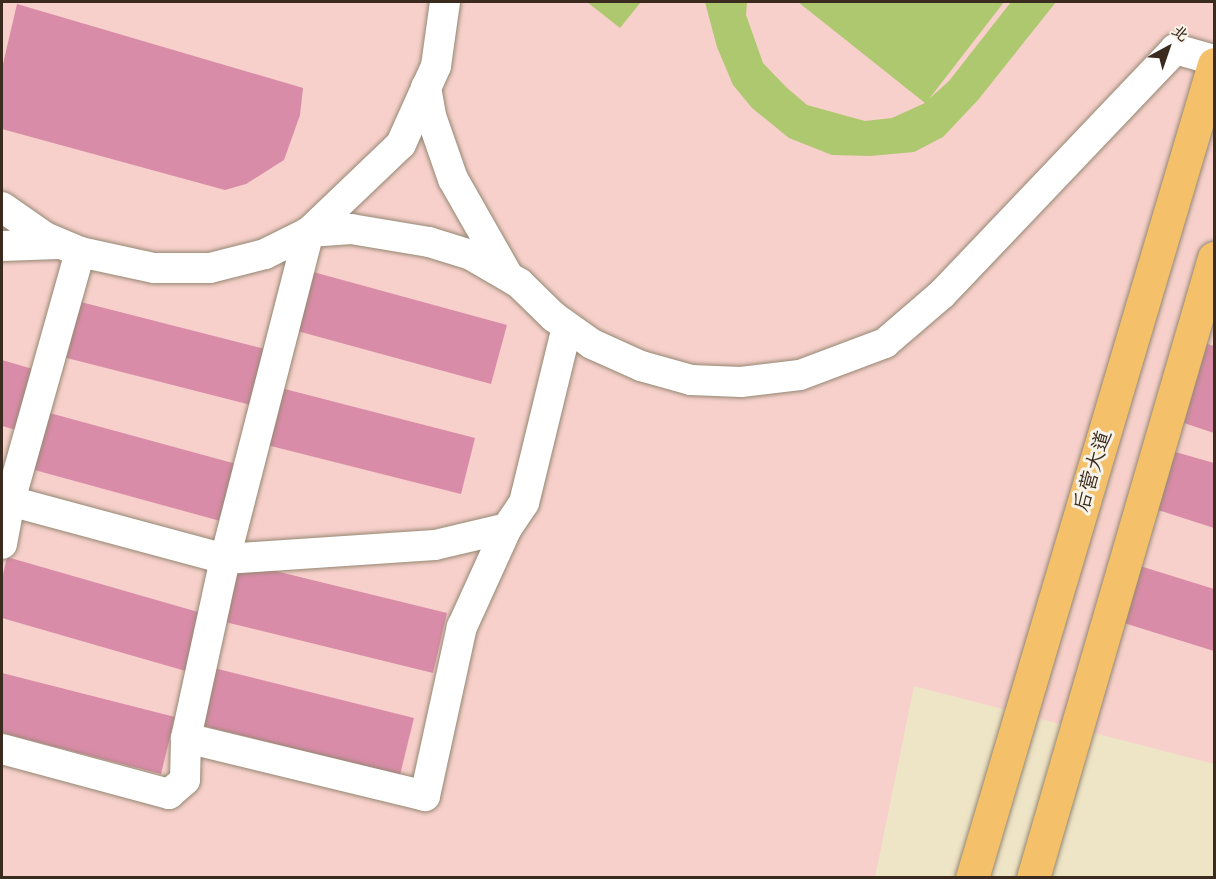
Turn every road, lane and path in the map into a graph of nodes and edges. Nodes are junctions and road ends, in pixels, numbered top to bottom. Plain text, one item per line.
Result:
1 (444, 2) edge
2 (1215, 62) edge
3 (426, 87) junction
4 (2, 207) edge
5 (309, 232) junction
6 (2, 246) edge
7 (71, 248) junction
8 (1215, 258) edge
9 (508, 277) junction
10 (1208, 305) edge
11 (567, 327) junction
12 (10, 501) junction
13 (507, 528) junction
14 (2, 544) edge
15 (225, 559) junction
16 (186, 738) junction
17 (2, 749) edge
18 (972, 878) edge
19 (1033, 878) edge

1 - 3 street
2 - 11 street
2 - 18 main road, 后营大道
3 - 5 street
3 - 9 street
4 - 7 street
5 - 7 street
5 - 9 street
5 - 15 street
6 - 7 street
7 - 12 street
8 - 10 main road
9 - 11 street
10 - 19 main road
11 - 13 street
12 - 14 street
12 - 15 street
13 - 15 street
13 - 16 street
15 - 16 street
16 - 17 street

